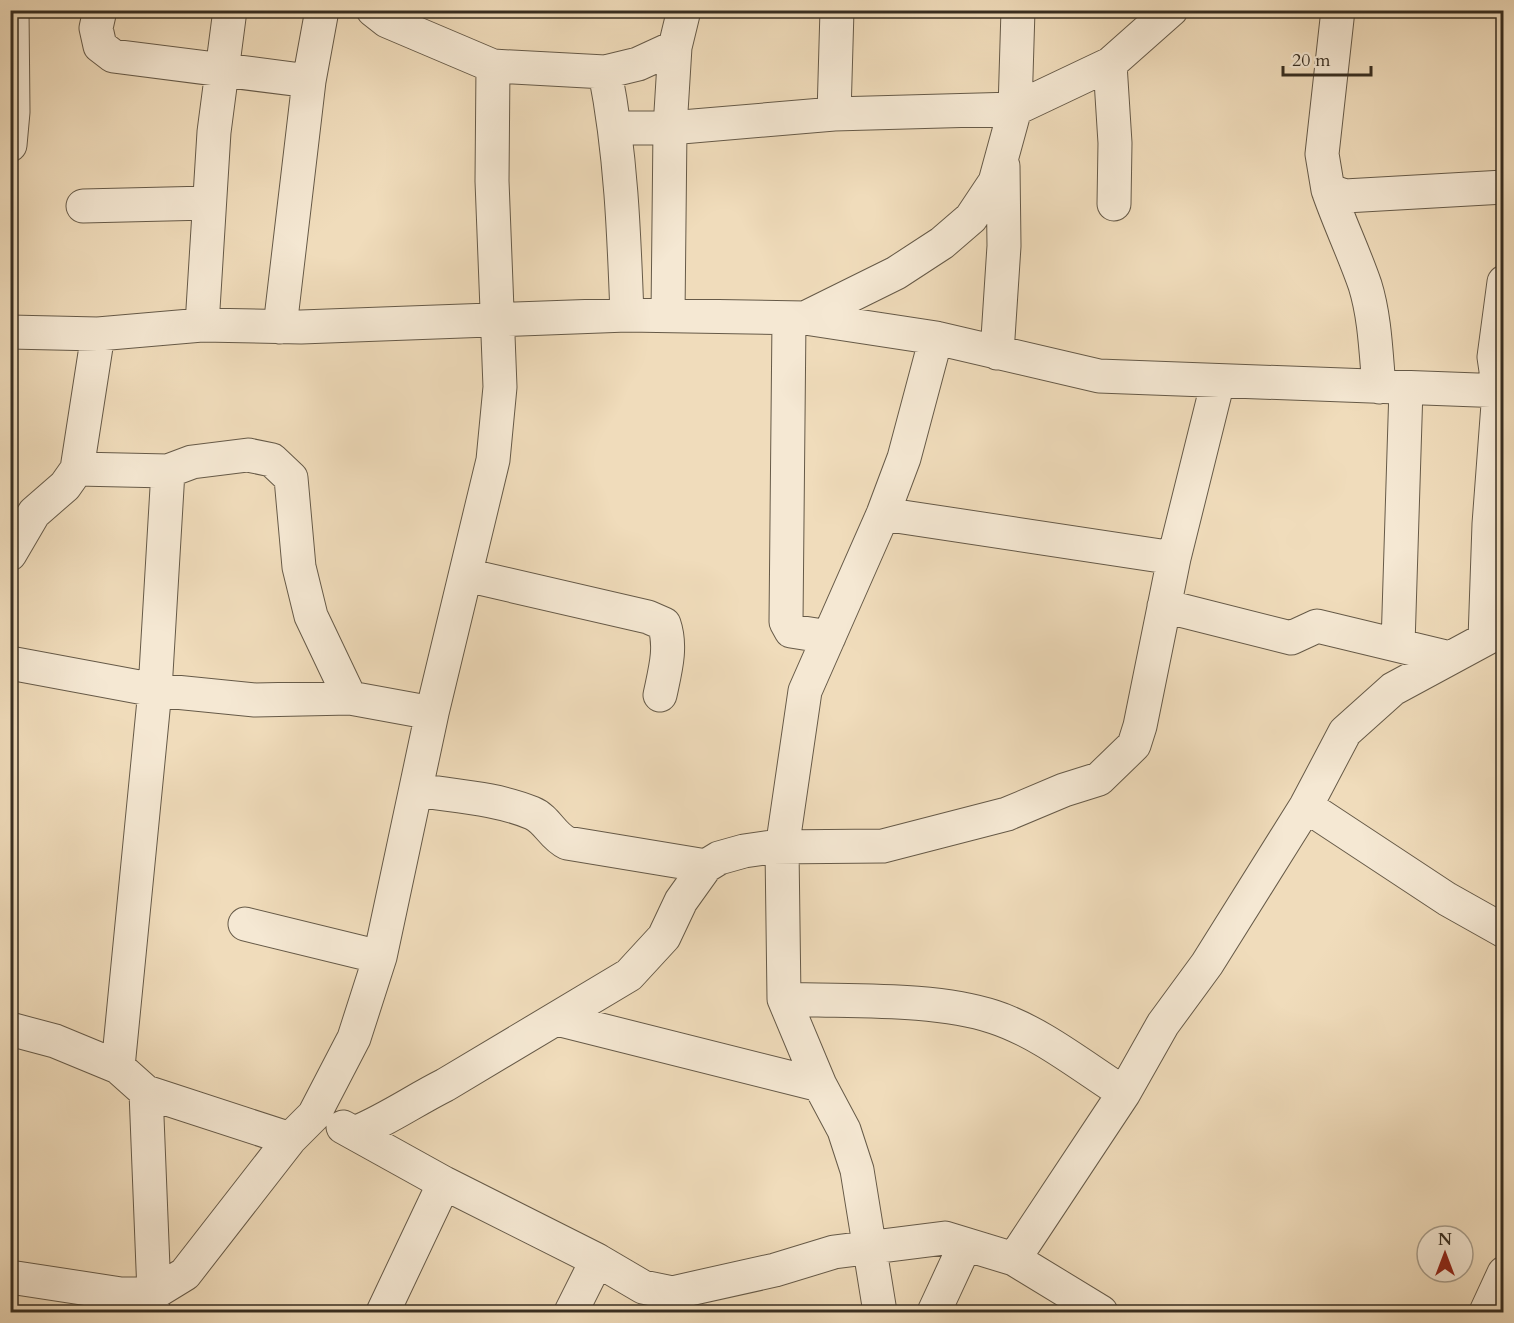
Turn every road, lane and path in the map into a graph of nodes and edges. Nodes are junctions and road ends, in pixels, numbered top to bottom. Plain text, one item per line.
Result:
1 (12, 10) edge
2 (100, 10) edge
3 (230, 10) edge
4 (322, 10) edge
5 (373, 10) edge
6 (684, 10) edge
7 (837, 10) edge
8 (1018, 10) edge
9 (1171, 10) edge
10 (1338, 10) edge
11 (675, 47) junction
12 (1110, 64) junction
13 (493, 66) junction
14 (222, 70) junction
15 (605, 72) junction
16 (309, 81) junction
17 (1015, 109) junction
18 (834, 114) junction
19 (616, 128) junction
20 (670, 128) junction
21 (10, 145) edge
22 (1003, 153) junction
23 (1503, 187) edge
24 (1328, 190) junction
25 (209, 203) junction
26 (1114, 204) dead end
27 (83, 206) dead end
28 (1503, 282) edge
29 (627, 315) junction
30 (668, 315) junction
31 (797, 319) junction
32 (498, 321) junction
33 (202, 325) junction
34 (280, 327) junction
35 (10, 332) edge
36 (98, 334) junction
37 (936, 338) junction
38 (997, 353) junction
39 (1218, 381) junction
40 (1392, 387) junction
41 (1501, 391) edge
42 (77, 469) junction
43 (168, 471) junction
44 (883, 514) junction
45 (10, 554) edge
46 (1174, 558) junction
47 (466, 575) junction
48 (1164, 606) junction
49 (1494, 634) edge
50 (829, 637) junction
51 (1398, 645) junction
52 (1450, 658) junction
53 (10, 663) edge
54 (154, 690) junction
55 (660, 695) dead end
56 (350, 698) junction
57 (432, 713) junction
58 (417, 790) junction
59 (1306, 806) junction
60 (782, 849) junction
61 (706, 866) junction
62 (244, 924) dead end
63 (1503, 932) edge
64 (380, 957) junction
65 (784, 999) junction
66 (557, 1018) junction
67 (10, 1029) edge
68 (118, 1067) junction
69 (820, 1085) junction
70 (146, 1092) junction
71 (1124, 1093) junction
72 (314, 1115) junction
73 (357, 1132) junction
74 (290, 1139) junction
75 (444, 1183) junction
76 (965, 1245) junction
77 (870, 1246) junction
78 (1014, 1259) junction
79 (597, 1260) junction
80 (1503, 1273) edge
81 (10, 1277) edge
82 (152, 1303) edge
83 (383, 1312) edge
84 (571, 1312) edge
85 (880, 1312) edge
86 (934, 1312) edge
87 (1101, 1312) edge
88 (1486, 1312) edge

1 - 21 street
2 - 14 street
3 - 14 street
4 - 16 street
5 - 13 street
6 - 11 street
7 - 18 street
8 - 17 street
9 - 12 street
10 - 24 street
11 - 15 street
11 - 20 street
12 - 17 street
12 - 26 street
13 - 15 street
13 - 32 street
14 - 16 street
14 - 25 street
15 - 19 street
16 - 34 street
17 - 18 street
17 - 22 street
18 - 20 street
19 - 20 street
19 - 29 street
20 - 30 street
22 - 31 street
22 - 38 street
23 - 24 street
24 - 40 street
25 - 27 street
25 - 33 street
28 - 41 street
29 - 30 street
29 - 32 street
30 - 31 street
31 - 37 street
31 - 50 street
32 - 34 street
32 - 47 street
33 - 34 street
33 - 36 street
35 - 36 street
36 - 42 street
37 - 38 street
37 - 44 street
38 - 39 street
39 - 40 street
39 - 46 street
40 - 41 street
40 - 51 street
41 - 49 street
42 - 43 street
42 - 45 street
43 - 54 street
43 - 56 street
44 - 46 street
44 - 50 street
46 - 48 street
47 - 55 street
47 - 57 street
48 - 51 street
48 - 60 street
49 - 52 street
50 - 60 street
51 - 52 street
52 - 59 street
53 - 54 street
54 - 56 street
54 - 68 street
56 - 57 street
57 - 58 street
58 - 61 street
58 - 64 street
59 - 63 street
59 - 71 street
60 - 61 street
60 - 65 street
61 - 66 street
62 - 64 street
64 - 72 street
65 - 69 street
65 - 71 street
66 - 69 street
66 - 73 street
67 - 68 street
68 - 70 street
69 - 77 street
70 - 74 street
70 - 82 street
71 - 78 street
72 - 73 street
72 - 74 street
73 - 75 street
74 - 82 street
75 - 79 street
75 - 83 street
76 - 77 street
76 - 78 street
76 - 86 street
77 - 79 street
77 - 85 street
78 - 87 street
79 - 84 street
80 - 88 street
81 - 82 street

